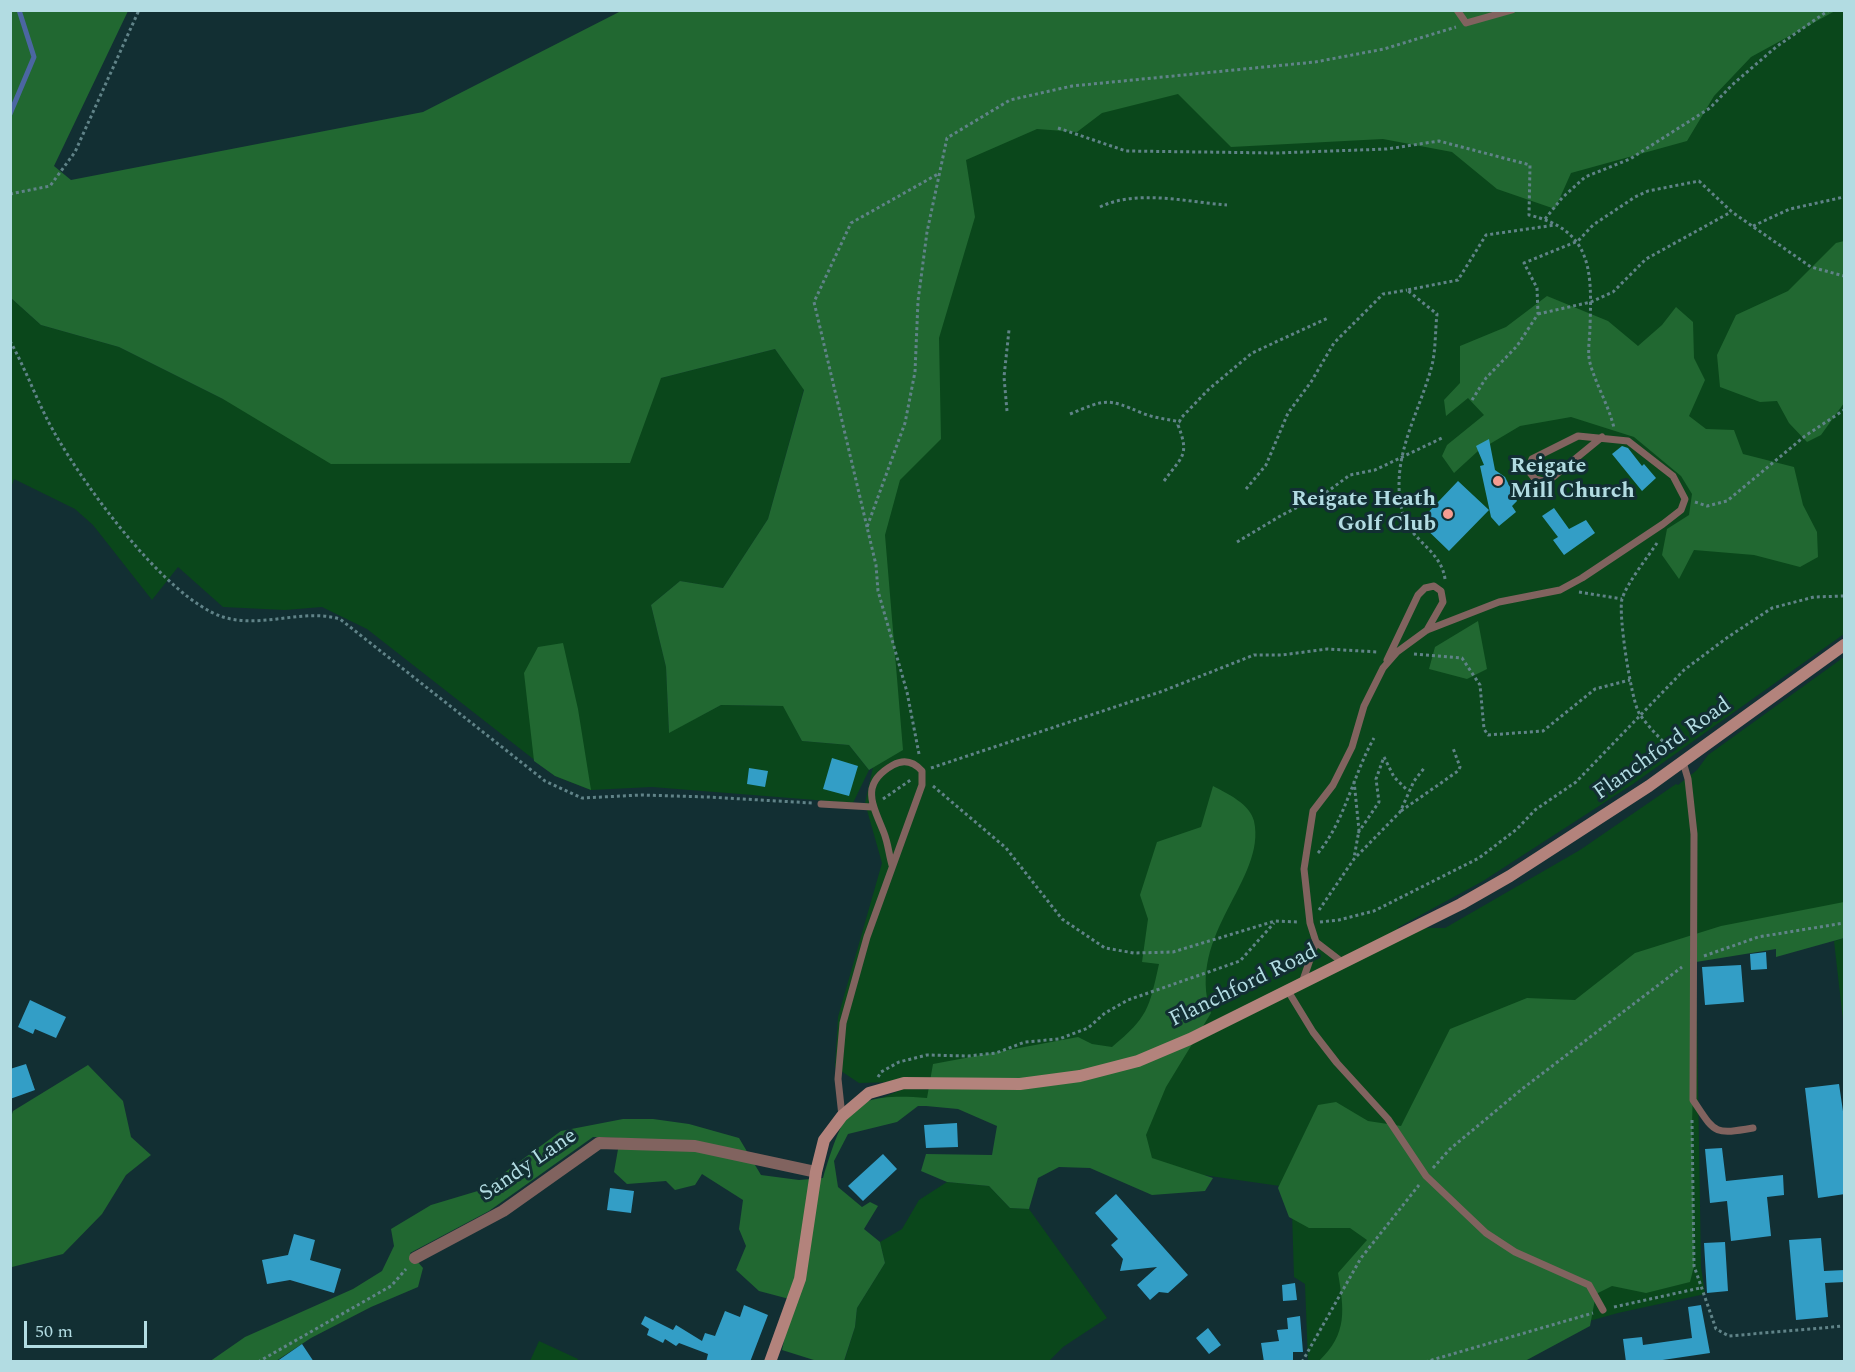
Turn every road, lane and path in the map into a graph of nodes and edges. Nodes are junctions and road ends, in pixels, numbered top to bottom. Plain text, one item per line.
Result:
1 (139, 10) edge
2 (1457, 10) edge
3 (1512, 10) edge
4 (1829, 10) edge
5 (1466, 23) junction
6 (1058, 128) dead end
7 (938, 174) junction
8 (10, 194) edge
9 (1845, 197) edge
10 (1227, 206) dead end
11 (1100, 207) dead end
12 (1732, 212) junction
13 (1545, 219) junction
14 (1557, 224) junction
15 (1753, 226) junction
16 (1578, 241) junction
17 (1845, 276) edge
18 (1407, 290) junction
19 (1591, 302) junction
20 (1538, 314) junction
21 (1328, 318) dead end
22 (1009, 330) dead end
23 (10, 341) edge
24 (1472, 400) dead end
25 (1845, 410) edge
26 (1007, 411) dead end
27 (1070, 414) dead end
28 (1180, 422) junction
29 (1602, 437) junction
30 (1442, 438) dead end
31 (1616, 439) junction
32 (1401, 457) junction
33 (1164, 481) dead end
34 (1246, 489) dead end
35 (1685, 499) junction
36 (1663, 524) junction
37 (867, 527) junction
38 (1237, 542) dead end
39 (1560, 590) junction
40 (1845, 596) edge
41 (1622, 599) junction
42 (1443, 602) junction
43 (1427, 630) junction
44 (1845, 645) edge
45 (1394, 652) junction
46 (1630, 680) junction
47 (1640, 715) junction
48 (1374, 738) dead end
49 (1453, 748) dead end
50 (1683, 762) junction
51 (1425, 767) dead end
52 (923, 774) junction
53 (1354, 778) junction
54 (1408, 791) junction
55 (821, 804) joint
56 (872, 807) junction
57 (1400, 812) junction
58 (1358, 833) junction
59 (1354, 860) junction
60 (892, 865) junction
61 (1305, 869) junction
62 (1275, 921) junction
63 (1310, 922) junction
64 (1845, 923) edge
65 (1316, 942) junction
66 (1693, 959) junction
67 (1342, 962) junction
68 (1302, 983) junction
69 (1288, 991) junction
70 (869, 1093) junction
71 (1693, 1100) junction
72 (842, 1116) junction
73 (1753, 1128) dead end
74 (816, 1172) junction
75 (1426, 1176) junction
76 (415, 1258) joint
77 (1700, 1288) junction
78 (1603, 1310) junction
79 (1845, 1326) edge
80 (258, 1362) edge
81 (770, 1362) edge
82 (1302, 1362) edge
83 (1425, 1362) edge

1 - 8 path
2 - 5 lane
3 - 5 lane
4 - 13 path
5 - 7 path
6 - 13 path
7 - 37 path
7 - 37 path
9 - 15 path
10 - 11 path
12 - 15 path
12 - 16 path
12 - 19 path
13 - 14 path
14 - 16 path
14 - 18 path
15 - 17 path
16 - 19 path
16 - 20 path
18 - 32 path
18 - 34 path
19 - 20 path
19 - 31 path
20 - 24 path
21 - 28 path
22 - 26 path
23 - 55 path
25 - 35 path
27 - 28 path
28 - 33 path
29 - 29 lane
29 - 31 lane
30 - 32 path
31 - 35 lane
32 - 38 path
32 - 42 path
35 - 36 lane
36 - 39 lane
36 - 41 path
37 - 52 path
39 - 41 path
39 - 43 lane
40 - 47 path
41 - 46 path
42 - 43 lane
42 - 45 lane
43 - 45 lane
44 - 50 street, Flanchford Road
45 - 46 path
45 - 52 path
45 - 61 lane
46 - 47 path
47 - 50 path
47 - 63 path
48 - 53 path
49 - 57 path
50 - 66 lane
50 - 67 street, Flanchford Road
51 - 54 path
52 - 56 path
52 - 56 lane
52 - 60 lane
52 - 62 path
53 - 58 path
53 - 61 path
54 - 57 path
54 - 58 path
55 - 56 lane
56 - 60 lane
57 - 59 path
58 - 59 path
59 - 63 path
60 - 72 lane
61 - 63 lane
62 - 63 path
62 - 70 path
63 - 65 lane
64 - 66 path
65 - 67 lane
65 - 68 lane
66 - 71 lane
66 - 75 path
67 - 68 street, Flanchford Road
68 - 69 street, Flanchford Road
69 - 70 street, Flanchford Road
69 - 75 lane
70 - 72 street, Flanchford Road
71 - 73 lane
71 - 77 path
72 - 74 street, Flanchford Road
74 - 76 street, Sandy Lane
74 - 81 street, Flanchford Road
75 - 78 lane
75 - 82 path
76 - 80 path
77 - 78 path
77 - 79 path
78 - 83 path

